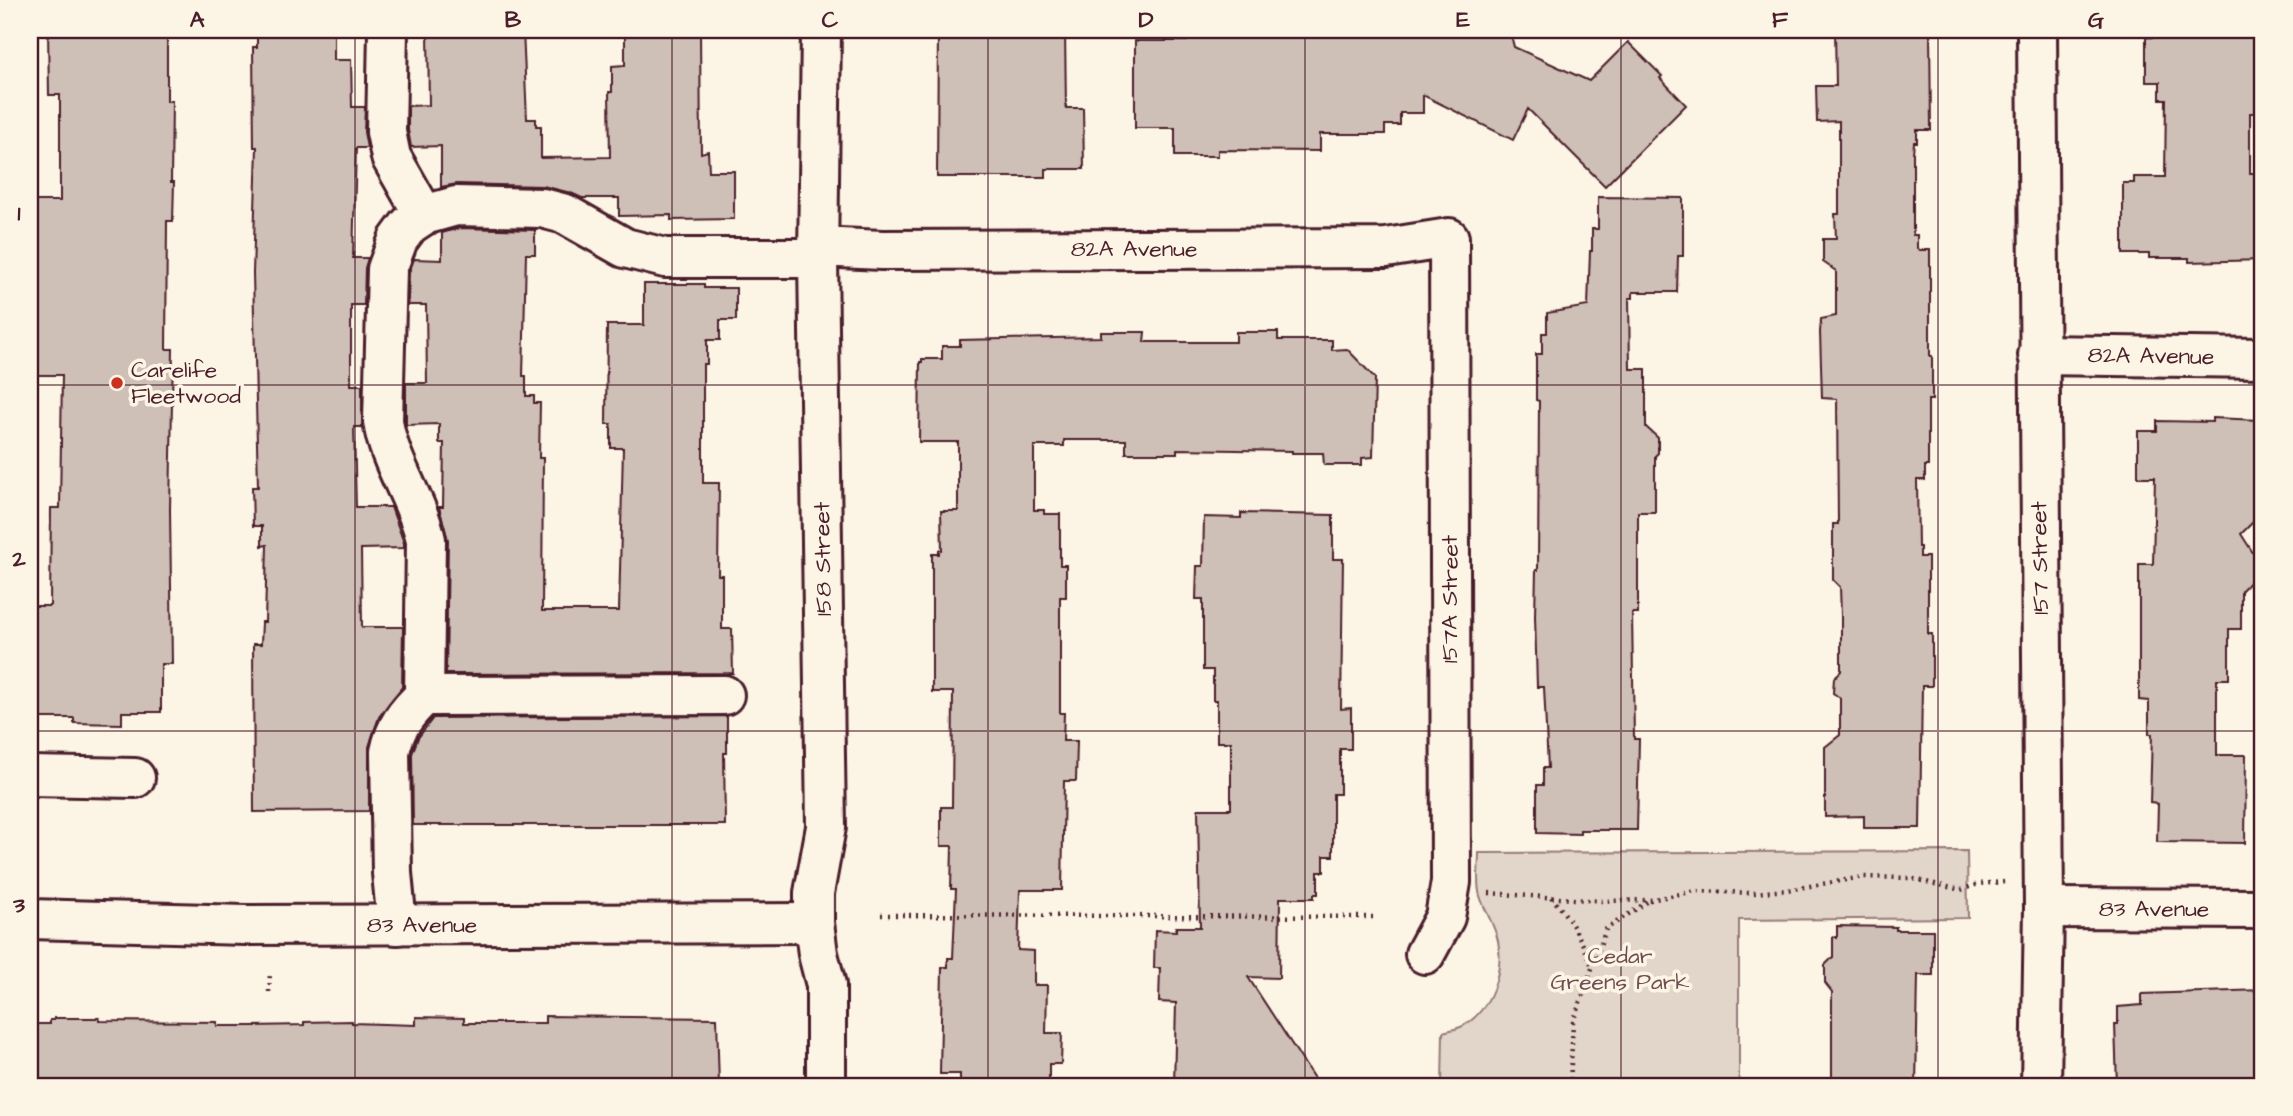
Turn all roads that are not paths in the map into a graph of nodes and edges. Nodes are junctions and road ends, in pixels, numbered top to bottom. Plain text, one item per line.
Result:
1 (388, 30) edge
2 (821, 30) edge
3 (2037, 30) edge
4 (424, 215) junction
5 (1449, 238) joint
6 (818, 252) junction
7 (2038, 355) junction
8 (2263, 358) edge
9 (724, 695) dead end
10 (424, 696) junction
11 (30, 776) edge
12 (135, 778) dead end
13 (2044, 908) junction
14 (2263, 909) edge
15 (30, 919) edge
16 (814, 923) junction
17 (397, 925) junction
18 (1425, 954) dead end
19 (826, 1086) edge
20 (2040, 1086) edge

1 - 4 street
2 - 6 street, 158 Street
3 - 7 street, 157 Street
4 - 6 street, 82A Avenue
4 - 10 street
5 - 6 street, 82A Avenue
5 - 18 street, 157A Street
6 - 16 street, 158 Street
7 - 8 street, 82A Avenue
7 - 13 street, 157 Street
9 - 10 street
10 - 17 street
11 - 12 street
13 - 14 street, 83 Avenue
13 - 20 street, 157 Street
15 - 17 street, 83 Avenue
16 - 17 street, 83 Avenue
16 - 19 street, 158 Street

